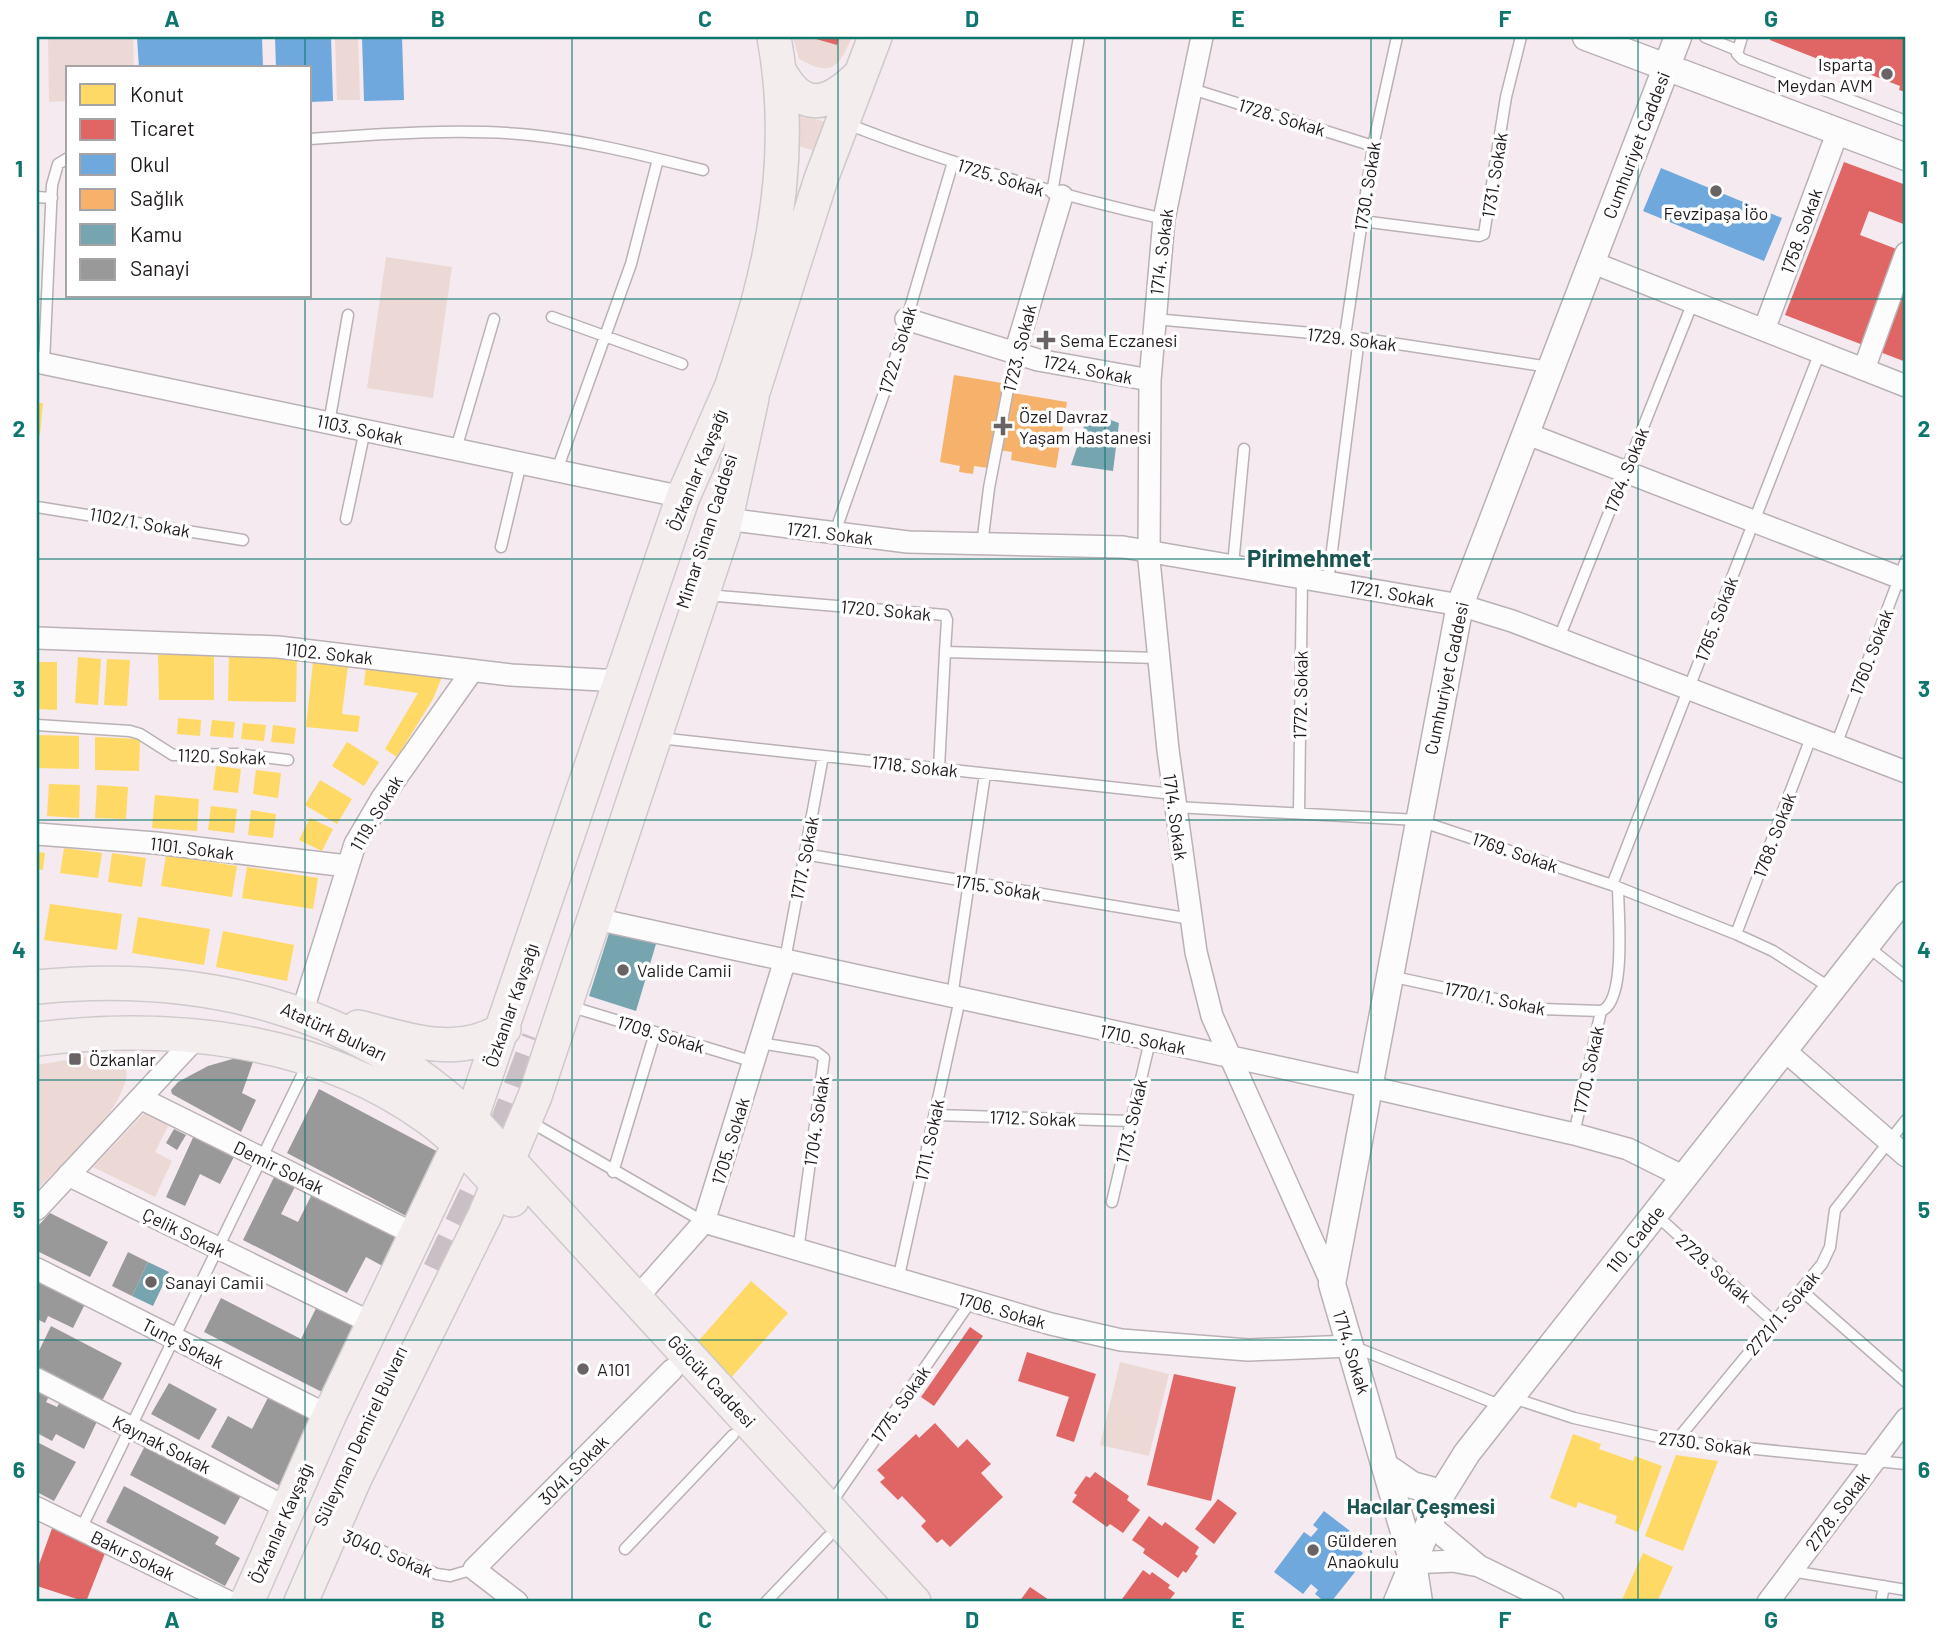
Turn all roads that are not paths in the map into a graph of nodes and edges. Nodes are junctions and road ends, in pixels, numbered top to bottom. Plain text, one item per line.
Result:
1 (774, 37) edge
2 (875, 37) edge
3 (1079, 37) edge
4 (1202, 37) edge
5 (1397, 37) edge
6 (1521, 37) edge
7 (1586, 37) edge
8 (1700, 37) edge
9 (1705, 37) edge
10 (1742, 37) edge
11 (1737, 50) junction
12 (1676, 59) edge
13 (780, 72) junction
14 (1192, 89) junction
15 (832, 111) junction
16 (1906, 121) edge
17 (1838, 131) junction
18 (312, 139) edge
19 (1373, 146) junction
20 (1906, 157) edge
21 (66, 159) edge
22 (658, 159) junction
23 (953, 162) junction
24 (781, 169) junction
25 (703, 170) dead end
26 (821, 179) junction
27 (1057, 194) junction
28 (37, 197) edge
29 (52, 198) junction
30 (1164, 219) junction
31 (1362, 221) junction
32 (1906, 253) edge
33 (1591, 262) junction
34 (1693, 302) junction
35 (348, 315) dead end
36 (552, 317) dead end
37 (494, 319) dead end
38 (906, 319) junction
39 (1154, 319) junction
40 (1764, 330) junction
41 (605, 336) junction
42 (1345, 336) junction
43 (1359, 338) junction
44 (1820, 352) junction
45 (1015, 353) junction
46 (40, 362) edge
47 (682, 364) dead end
48 (1550, 367) junction
49 (1864, 369) junction
50 (1150, 380) junction
51 (1906, 386) edge
52 (741, 394) junction
53 (329, 423) junction
54 (365, 430) junction
55 (1525, 433) junction
56 (456, 449) junction
57 (1244, 449) dead end
58 (521, 463) junction
59 (557, 470) junction
60 (1626, 472) junction
61 (683, 497) junction
62 (37, 507) edge
63 (346, 519) dead end
64 (726, 519) junction
65 (1754, 522) junction
66 (834, 535) junction
67 (243, 540) dead end
68 (982, 545) junction
69 (501, 547) dead end
70 (1148, 550) junction
71 (1233, 565) junction
72 (1904, 573) edge
73 (1302, 577) junction
74 (1328, 582) junction
75 (704, 595) junction
76 (1460, 605) junction
77 (37, 638) edge
78 (1559, 638) junction
79 (945, 652) junction
80 (1158, 658) junction
81 (472, 671) junction
82 (620, 681) junction
83 (1689, 688) junction
84 (37, 724) edge
85 (1812, 736) junction
86 (656, 738) junction
87 (1836, 745) junction
88 (823, 756) junction
89 (288, 760) dead end
90 (939, 768) junction
91 (1906, 772) edge
92 (985, 774) junction
93 (1174, 800) junction
94 (1299, 813) junction
95 (1417, 820) junction
96 (37, 834) edge
97 (804, 855) junction
98 (347, 866) junction
99 (970, 882) junction
100 (1615, 886) junction
101 (1906, 895) edge
102 (597, 919) junction
103 (1191, 919) junction
104 (1736, 934) junction
105 (1866, 945) junction
106 (785, 960) junction
107 (1390, 976) junction
108 (1906, 977) edge
109 (37, 987) edge
110 (1832, 989) junction
111 (956, 998) junction
112 (568, 1006) junction
113 (1601, 1011) junction
114 (302, 1013) junction
115 (524, 1025) junction
116 (655, 1033) junction
117 (197, 1037) junction
118 (37, 1039) edge
119 (1150, 1041) junction
120 (1784, 1050) junction
121 (757, 1052) junction
122 (1230, 1058) junction
123 (311, 1059) junction
124 (1370, 1087) junction
125 (140, 1098) junction
126 (935, 1115) junction
127 (526, 1120) junction
128 (1906, 1120) edge
129 (1131, 1121) junction
130 (466, 1132) junction
131 (1574, 1134) junction
132 (1889, 1141) junction
133 (1906, 1156) edge
134 (261, 1158) junction
135 (612, 1172) junction
136 (504, 1173) junction
137 (68, 1175) junction
138 (1684, 1177) junction
139 (1112, 1202) dead end
140 (37, 1209) edge
141 (1655, 1214) junction
142 (704, 1222) junction
143 (218, 1248) junction
144 (798, 1251) junction
145 (427, 1257) junction
146 (37, 1269) edge
147 (898, 1280) junction
148 (1332, 1284) junction
149 (1801, 1290) junction
150 (635, 1300) junction
151 (971, 1301) junction
152 (1774, 1322) junction
153 (374, 1324) junction
154 (174, 1338) junction
155 (1351, 1346) junction
156 (672, 1370) junction
157 (37, 1379) edge
158 (1906, 1382) edge
159 (1506, 1401) junction
160 (330, 1416) junction
161 (1906, 1419) edge
162 (130, 1427) junction
163 (733, 1435) junction
164 (1676, 1441) junction
165 (1875, 1460) junction
166 (1906, 1464) edge
167 (1386, 1467) junction
168 (1442, 1493) junction
169 (37, 1508) edge
170 (287, 1508) junction
171 (828, 1522) junction
172 (1429, 1524) junction
173 (81, 1530) junction
174 (332, 1530) junction
175 (625, 1549) dead end
176 (1413, 1563) junction
177 (1479, 1566) junction
178 (474, 1569) junction
179 (1791, 1571) junction
180 (1884, 1586) junction
181 (1906, 1590) edge
182 (229, 1602) edge
183 (247, 1602) edge
184 (264, 1602) edge
185 (284, 1602) edge
186 (301, 1602) edge
187 (517, 1602) edge
188 (766, 1602) edge
189 (886, 1602) edge
190 (914, 1602) edge
191 (1397, 1602) edge
192 (1419, 1602) edge
193 (1553, 1602) edge
194 (1768, 1602) edge
195 (1881, 1602) edge

1 - 13 main road, Mimar Sinan Caddesi
2 - 15 main road, Mimar Sinan Caddesi
3 - 27 lane
4 - 14 street, 1714. Sokak
5 - 19 lane, 1730. Sokak
6 - 31 lane, 1731. Sokak
7 - 12 street
8 - 12 street, Cumhuriyet Caddesi
9 - 11 lane
10 - 11 lane
11 - 16 lane
12 - 17 street
12 - 33 street, Cumhuriyet Caddesi
13 - 15 main road
13 - 24 main road, Mimar Sinan Caddesi
14 - 19 lane, 1728. Sokak
14 - 30 street, 1714. Sokak
15 - 23 lane, 1725. Sokak
15 - 26 main road, Mimar Sinan Caddesi
17 - 20 street
17 - 40 street, 1758. Sokak
18 - 22 lane
19 - 31 lane, 1730. Sokak
21 - 29 lane
22 - 25 lane
22 - 41 lane
23 - 27 lane, 1725. Sokak
23 - 38 lane, 1722. Sokak
24 - 26 main road
24 - 52 main road, Mimar Sinan Caddesi
26 - 52 main road, Mimar Sinan Caddesi
27 - 30 lane, 1725. Sokak
27 - 45 street, 1723. Sokak
28 - 29 lane
29 - 46 lane
30 - 39 street, 1714. Sokak
31 - 42 lane, 1730. Sokak
32 - 49 street
33 - 34 street
33 - 48 street, Cumhuriyet Caddesi
34 - 40 street
34 - 60 lane, 1764. Sokak
35 - 53 lane
36 - 41 lane
37 - 56 lane
38 - 45 street, 1724. Sokak
38 - 66 lane, 1722. Sokak
39 - 42 lane, 1729. Sokak
39 - 50 street, 1714. Sokak
40 - 44 street
41 - 47 lane
41 - 59 lane
42 - 43 lane, 1729. Sokak
43 - 48 lane, 1729. Sokak
43 - 74 lane
44 - 49 street
44 - 65 lane, 1765. Sokak
45 - 50 street, 1724. Sokak
45 - 68 lane, 1723. Sokak
46 - 53 street, 1103. Sokak
48 - 55 street, Cumhuriyet Caddesi
49 - 51 street
50 - 70 street, 1714. Sokak
52 - 61 main road, Özkanlar Kavşağı
52 - 64 main road, Özkanlar Kavşağı
52 - 115 main road, Mimar Sinan Caddesi
53 - 54 street, 1103. Sokak
54 - 56 street, 1103. Sokak
54 - 63 lane
55 - 60 street
55 - 76 street, Cumhuriyet Caddesi
56 - 58 street, 1103. Sokak
57 - 71 lane
58 - 59 street, 1103. Sokak
58 - 69 lane
59 - 61 street, 1103. Sokak
60 - 65 street
60 - 78 lane, 1764. Sokak
61 - 82 main road, Özkanlar Kavşağı
62 - 67 lane, 1102/1. Sokak
64 - 66 street, 1721. Sokak
64 - 75 main road, Özkanlar Kavşağı
65 - 72 street
65 - 83 lane, 1765. Sokak
66 - 68 street, 1721. Sokak
68 - 70 street, 1721. Sokak
70 - 71 street, 1721. Sokak
70 - 80 street, 1714. Sokak
71 - 73 street, 1721. Sokak
72 - 87 lane, 1760. Sokak
73 - 74 street, 1721. Sokak
73 - 94 lane, 1772. Sokak
74 - 76 street, 1721. Sokak
75 - 79 lane, 1720. Sokak
75 - 86 main road, Özkanlar Kavşağı
76 - 78 street, 1721. Sokak
76 - 95 street, Cumhuriyet Caddesi
77 - 81 street, 1102. Sokak
78 - 83 street, 1721. Sokak
79 - 80 lane
79 - 90 lane
80 - 93 street, 1714. Sokak
81 - 82 street, 1102. Sokak
81 - 98 street, 1119. Sokak
82 - 115 main road, Özkanlar Kavşağı
83 - 85 street, 1721. Sokak
83 - 100 lane, 1765. Sokak
84 - 89 lane, 1120. Sokak
85 - 87 street, 1721. Sokak
85 - 104 lane, 1768. Sokak
86 - 88 lane, 1718. Sokak
86 - 102 main road, Özkanlar Kavşağı
87 - 91 street, 1721. Sokak
88 - 90 lane, 1718. Sokak
88 - 97 lane, 1717. Sokak
90 - 92 lane, 1718. Sokak
92 - 93 lane, 1718. Sokak
92 - 99 lane, 1711. Sokak
93 - 94 lane, 1769. Sokak
93 - 103 street, 1714. Sokak
94 - 95 lane, 1769. Sokak
95 - 100 lane, 1769. Sokak
95 - 107 street, Cumhuriyet Caddesi
96 - 98 street, 1101. Sokak
97 - 99 lane, 1715. Sokak
97 - 106 lane, 1717. Sokak
98 - 114 street, 1119. Sokak
99 - 103 lane, 1715. Sokak
99 - 111 lane, 1711. Sokak
100 - 104 lane, 1769. Sokak
100 - 113 lane, 1770. Sokak
101 - 105 street, 110. Cadde
102 - 106 street, 1710. Sokak
102 - 112 main road, Özkanlar Kavşağı
103 - 122 street, 1714. Sokak
104 - 110 lane, 1769. Sokak
105 - 108 lane
105 - 110 street, 110. Cadde
106 - 111 street, 1710. Sokak
106 - 121 street, 1705. Sokak
107 - 113 lane, 1770/1. Sokak
107 - 124 street, Cumhuriyet Caddesi
109 - 114 main road, Atatürk Bulvarı
110 - 120 street, 110. Cadde
111 - 119 street, 1710. Sokak
111 - 126 lane, 1711. Sokak
112 - 116 lane, 1709. Sokak
112 - 127 main road, Özkanlar Kavşağı
113 - 131 lane, 1770. Sokak
114 - 115 main road
114 - 130 main road, Atatürk Bulvarı
115 - 130 main road, Özkanlar Kavşağı
116 - 121 lane, 1709. Sokak
116 - 135 lane
117 - 118 main road, Atatürk Bulvarı
117 - 123 main road, Atatürk Bulvarı
117 - 125 street
119 - 122 street, 1710. Sokak
119 - 129 lane, 1713. Sokak
120 - 132 street
120 - 138 street, 110. Cadde
121 - 142 street, 1705. Sokak
121 - 144 lane, 1704. Sokak
122 - 124 street, 1710. Sokak
122 - 148 street, 1714. Sokak
123 - 130 main road, Atatürk Bulvarı
123 - 134 lane
124 - 131 street, 1710. Sokak
124 - 148 street, Cumhuriyet Caddesi
125 - 134 street, Demir Sokak
125 - 137 street
126 - 129 lane, 1712. Sokak
126 - 147 lane, 1711. Sokak
127 - 135 lane, 1706. Sokak
127 - 136 main road, Özkanlar Kavşağı
128 - 132 lane, 2721/1. Sokak
129 - 139 lane, 1713. Sokak
130 - 136 main road, Atatürk Bulvarı
130 - 145 main road, Özkanlar Kavşağı
131 - 138 street, 1710. Sokak
132 - 133 street
132 - 149 lane, 2721/1. Sokak
134 - 143 lane
134 - 145 street, Demir Sokak
135 - 142 lane, 1706. Sokak
136 - 150 main road, Gölcük Caddesi
136 - 156 main road, Gölcük Caddesi
136 - 174 main road, Özkanlar Kavşağı
137 - 140 street
137 - 143 street, Çelik Sokak
138 - 141 street, 110. Cadde
141 - 152 lane, 2729. Sokak
141 - 159 street, 110. Cadde
142 - 144 street, 1706. Sokak
142 - 150 street, 1705. Sokak
143 - 153 street, Çelik Sokak
143 - 154 lane
144 - 147 street, 1706. Sokak
145 - 153 main road, Özkanlar Kavşağı
145 - 184 main road, Süleyman Demirel Bulvarı
145 - 185 main road, Süleyman Demirel Bulvarı
146 - 154 street, Tunç Sokak
147 - 151 street, 1706. Sokak
148 - 155 street, 1714. Sokak
149 - 152 lane, 2721/1. Sokak
149 - 158 lane
150 - 171 main road, Gölcük Caddesi
151 - 155 street, 1706. Sokak
151 - 171 lane, 1775. Sokak
152 - 164 lane, 2721/1. Sokak
153 - 160 main road, Özkanlar Kavşağı
154 - 160 street, Tunç Sokak
154 - 162 lane
155 - 159 lane, 1706. Sokak
155 - 167 street, 1714. Sokak
156 - 163 main road, Gölcük Caddesi
156 - 178 street, 3041. Sokak
157 - 162 street, Kaynak Sokak
159 - 164 lane, 2730. Sokak
159 - 168 street, 110. Cadde
160 - 170 main road, Özkanlar Kavşağı
161 - 165 street, 2728. Sokak
162 - 170 street, Kaynak Sokak
162 - 173 lane
163 - 171 main road, Gölcük Caddesi
163 - 175 lane
164 - 165 lane, 2730. Sokak
165 - 166 lane, 2730. Sokak
165 - 179 street, 2728. Sokak
167 - 168 street
167 - 176 street, 1714. Sokak
168 - 172 street, 110. Cadde
169 - 173 street, Bakır Sokak
170 - 183 main road, Özkanlar Kavşağı
171 - 188 lane, 1775. Sokak
171 - 189 main road, Gölcük Caddesi
171 - 190 main road, Gölcük Caddesi
172 - 176 street, 110. Cadde
172 - 177 street
173 - 182 street, Bakır Sokak
174 - 178 lane, 3040. Sokak
174 - 186 main road, Özkanlar Kavşağı
176 - 177 street
176 - 191 street, 110. Cadde
176 - 192 street, 1714. Sokak
177 - 193 street
178 - 187 street
179 - 180 lane
179 - 194 street, 2728. Sokak
180 - 181 lane
180 - 195 lane

